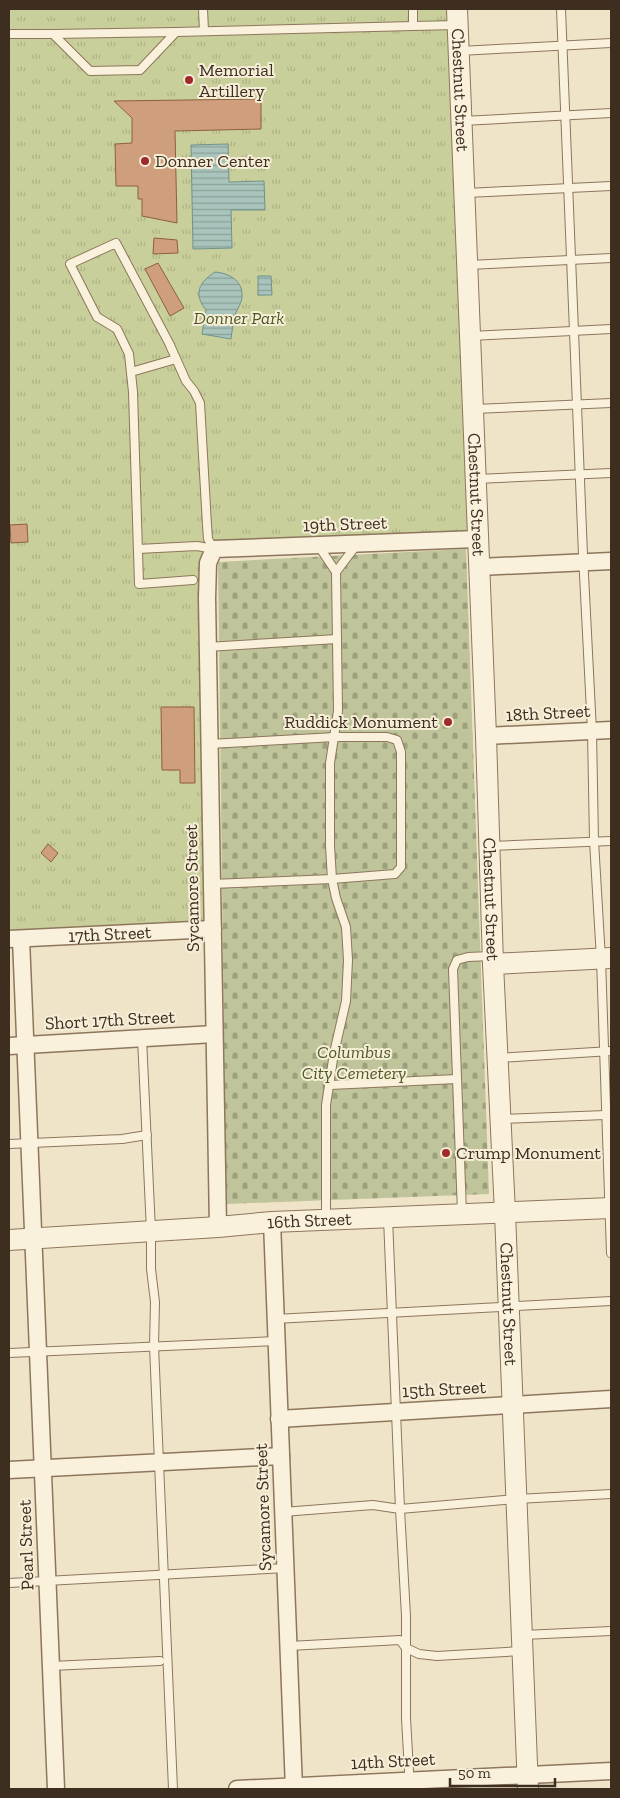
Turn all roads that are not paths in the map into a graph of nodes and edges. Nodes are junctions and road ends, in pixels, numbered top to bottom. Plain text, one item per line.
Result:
1 (203, 9) edge
2 (413, 9) edge
3 (560, 9) edge
4 (457, 17) edge
5 (414, 26) junction
6 (204, 31) junction
7 (176, 32) junction
8 (9, 34) edge
9 (53, 34) junction
10 (611, 43) edge
11 (562, 45) junction
12 (458, 51) junction
13 (611, 113) edge
14 (565, 115) junction
15 (461, 122) junction
16 (611, 186) edge
17 (568, 188) junction
18 (464, 193) junction
19 (611, 258) edge
20 (571, 260) junction
21 (467, 265) junction
22 (611, 329) edge
23 (574, 331) junction
24 (470, 336) junction
25 (176, 359) junction
26 (131, 372) junction
27 (611, 402) edge
28 (577, 404) junction
29 (472, 409) junction
30 (611, 473) edge
31 (580, 474) junction
32 (475, 479) junction
33 (477, 538) junction
34 (357, 544) junction
35 (318, 545) junction
36 (214, 549) junction
37 (138, 550) junction
38 (611, 561) edge
39 (583, 562) junction
40 (478, 567) junction
41 (336, 572) junction
42 (193, 580) dead end
43 (337, 639) junction
44 (207, 647) junction
45 (611, 730) edge
46 (592, 731) junction
47 (486, 736) junction
48 (335, 737) junction
49 (209, 744) junction
50 (594, 841) junction
51 (611, 841) edge
52 (490, 846) junction
53 (332, 879) junction
54 (211, 884) junction
55 (212, 929) junction
56 (15, 939) edge
57 (606, 958) edge
58 (493, 960) junction
59 (214, 1034) junction
60 (142, 1038) junction
61 (26, 1045) junction
62 (9, 1046) edge
63 (608, 1051) edge
64 (498, 1058) junction
65 (457, 1079) junction
66 (330, 1085) junction
67 (606, 1115) junction
68 (501, 1119) junction
69 (146, 1135) junction
70 (30, 1143) junction
71 (9, 1144) edge
72 (610, 1208) edge
73 (505, 1213) junction
74 (462, 1215) junction
75 (388, 1218) junction
76 (326, 1220) junction
77 (272, 1222) junction
78 (218, 1227) junction
79 (151, 1231) junction
80 (34, 1239) junction
81 (9, 1240) edge
82 (611, 1253) edge
83 (611, 1301) edge
84 (509, 1307) junction
85 (392, 1312) junction
86 (275, 1319) junction
87 (276, 1341) junction
88 (154, 1346) junction
89 (38, 1352) junction
90 (9, 1353) edge
91 (611, 1399) edge
92 (513, 1405) junction
93 (397, 1412) junction
94 (279, 1419) junction
95 (281, 1456) junction
96 (160, 1462) junction
97 (43, 1469) junction
98 (9, 1470) edge
99 (611, 1494) edge
100 (517, 1498) junction
101 (400, 1509) junction
102 (283, 1512) junction
103 (286, 1568) junction
104 (164, 1575) junction
105 (47, 1580) junction
106 (9, 1583) edge
107 (611, 1631) edge
108 (522, 1643) junction
109 (289, 1646) junction
110 (406, 1648) junction
111 (160, 1661) dead end
112 (51, 1666) junction
113 (611, 1771) edge
114 (528, 1782) edge
115 (410, 1785) edge
116 (294, 1788) edge
117 (56, 1789) edge
118 (173, 1789) edge
119 (237, 1789) edge

1 - 6 lane
2 - 5 lane
3 - 11 lane
4 - 5 lane
4 - 12 street, Chestnut Street
5 - 6 lane
6 - 7 lane
7 - 9 lane
7 - 9 lane
8 - 9 lane
10 - 11 lane
11 - 12 lane
11 - 14 lane
12 - 15 street, Chestnut Street
13 - 14 lane
14 - 15 lane
14 - 17 lane
15 - 18 street, Chestnut Street
16 - 17 lane
17 - 18 lane
17 - 20 lane
18 - 21 street, Chestnut Street
19 - 20 lane
20 - 21 lane
20 - 23 lane
21 - 24 street, Chestnut Street
22 - 23 lane
23 - 24 lane
23 - 28 lane
24 - 29 street, Chestnut Street
25 - 26 lane
25 - 26 lane
25 - 36 lane
26 - 37 lane
27 - 28 lane
28 - 29 lane
28 - 31 lane
29 - 32 street, Chestnut Street
30 - 31 lane
31 - 32 lane
31 - 39 lane
32 - 33 street, Chestnut Street
33 - 34 street, 19th Street
33 - 40 street, Chestnut Street
34 - 35 street, 19th Street
34 - 41 lane
35 - 36 street, 19th Street
35 - 41 lane
36 - 37 lane
36 - 44 street, Sycamore Street
37 - 42 lane
38 - 39 street
39 - 40 street
39 - 46 lane
40 - 47 street, Chestnut Street
41 - 43 lane
43 - 44 lane
43 - 48 lane
44 - 49 street, Sycamore Street
45 - 46 street, 18th Street
46 - 47 street, 18th Street
46 - 50 lane
47 - 52 street, Chestnut Street
48 - 49 lane
48 - 53 lane
48 - 53 lane
49 - 54 street, Sycamore Street
50 - 51 lane
50 - 52 lane
50 - 57 lane
52 - 58 street, Chestnut Street
53 - 54 lane
53 - 66 lane
54 - 55 street, Sycamore Street
55 - 56 street, 17th Street
55 - 59 street, Sycamore Street
56 - 61 street, Pearl Street
57 - 58 street
57 - 63 lane
58 - 64 street, Chestnut Street
58 - 65 lane
59 - 60 street, Short 17th Street
59 - 78 street, Sycamore Street
60 - 61 street, Short 17th Street
60 - 69 lane
61 - 62 street, Short 17th Street
61 - 70 street, Pearl Street
63 - 64 lane
63 - 67 lane
64 - 68 street, Chestnut Street
65 - 66 lane
65 - 74 lane
66 - 76 lane
67 - 68 lane
67 - 72 lane
68 - 73 street, Chestnut Street
69 - 70 lane
69 - 79 lane
70 - 71 lane
70 - 80 street, Pearl Street
72 - 73 street, 16th Street
72 - 82 lane
73 - 74 street, 16th Street
73 - 84 street, Chestnut Street
74 - 75 street, 16th Street
75 - 76 street, 16th Street
75 - 85 lane
76 - 77 street, 16th Street
77 - 78 street, 16th Street
77 - 86 street, Sycamore Street
78 - 79 street, 16th Street
79 - 80 street, 16th Street
79 - 88 lane
80 - 81 street, 16th Street
80 - 89 street, Pearl Street
83 - 84 lane
84 - 85 lane
84 - 92 street, Chestnut Street
85 - 86 lane
85 - 93 lane
86 - 87 street, Sycamore Street
87 - 88 lane
87 - 94 street, Sycamore Street
88 - 89 lane
88 - 96 lane
89 - 90 lane
89 - 97 street, Pearl Street
91 - 92 street, 15th Street
92 - 93 street, 15th Street
92 - 100 street, Chestnut Street
93 - 94 street, 15th Street
93 - 101 lane
94 - 95 street, Sycamore Street
95 - 96 street
95 - 102 street, Sycamore Street
96 - 97 street
96 - 104 lane
97 - 98 street
97 - 105 street, Pearl Street
99 - 100 lane
100 - 101 lane
100 - 108 street, Chestnut Street
101 - 102 lane
101 - 110 lane
102 - 103 street, Sycamore Street
103 - 104 lane
103 - 109 street, Sycamore Street
104 - 105 lane
104 - 118 lane
105 - 106 lane
105 - 112 street, Pearl Street
107 - 108 lane
108 - 110 lane
108 - 114 street, Chestnut Street
109 - 110 lane
109 - 116 street, Sycamore Street
110 - 115 lane
111 - 112 lane
112 - 117 street, Pearl Street
113 - 114 street, 14th Street
114 - 115 street, 14th Street
115 - 116 street, 14th Street
116 - 119 street, 14th Street

